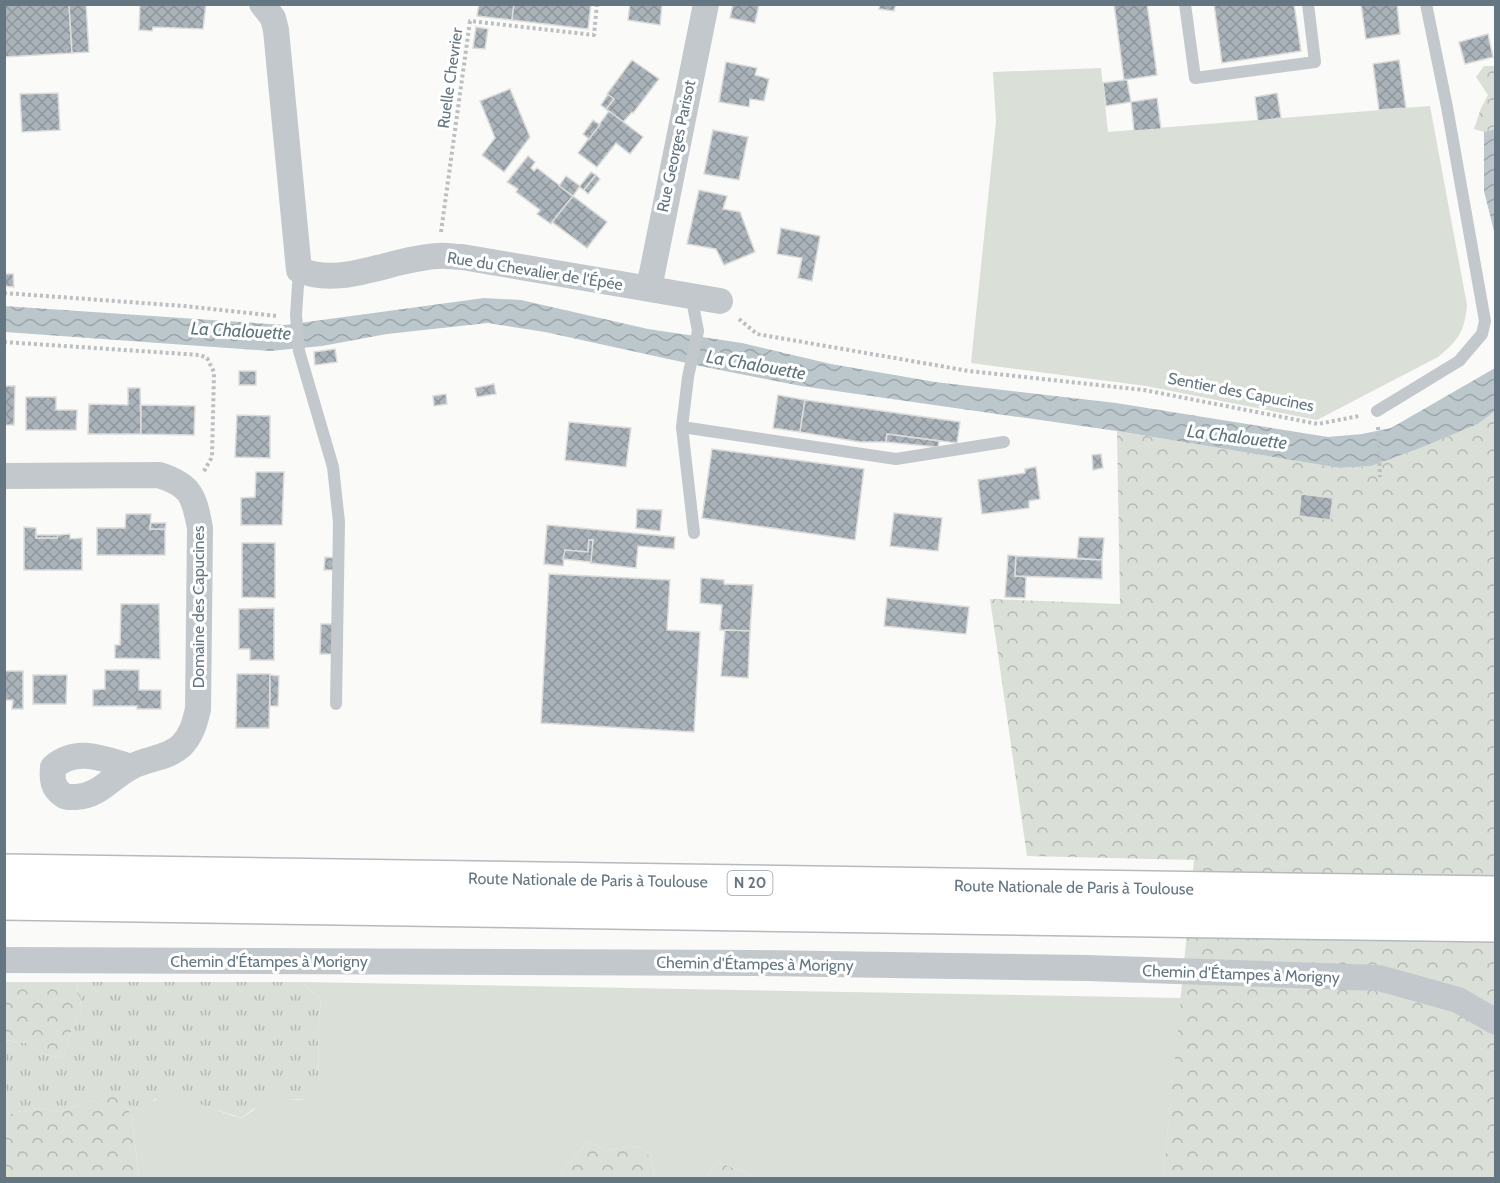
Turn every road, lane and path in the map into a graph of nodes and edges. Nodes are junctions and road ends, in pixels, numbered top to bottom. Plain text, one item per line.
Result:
1 (262, 4) edge
2 (597, 4) edge
3 (706, 4) edge
4 (1185, 4) edge
5 (1308, 4) edge
6 (1426, 4) edge
7 (438, 256) junction
8 (299, 270) junction
9 (649, 288) junction
10 (4, 293) edge
11 (692, 295) junction
12 (720, 301) joint
13 (296, 315) junction
14 (4, 342) edge
15 (1377, 411) junction
16 (682, 427) junction
17 (1004, 442) dead end
18 (4, 476) edge
19 (1380, 477) dead end
20 (189, 492) junction
21 (694, 533) dead end
22 (336, 704) dead end
23 (131, 767) dead end
24 (4, 871) edge
25 (1496, 893) edge
26 (4, 903) edge
27 (1496, 925) edge
28 (4, 960) edge
29 (1496, 1022) edge

1 - 8 street
2 - 7 path, Ruelle Chevrier
3 - 9 street, Rue Georges Parisot
4 - 5 lane
6 - 15 lane
7 - 8 street, Rue du Chevalier de l'Épée
7 - 9 street, Rue du Chevalier de l'Épée
8 - 13 lane
9 - 11 street, Rue du Chevalier de l'Épée
10 - 13 path
11 - 12 street, Rue du Chevalier de l'Épée
11 - 16 lane
12 - 15 path, Sentier des Capucines
13 - 22 lane
14 - 20 path
15 - 19 path
16 - 17 lane
16 - 21 lane
18 - 20 street
20 - 23 street, Domaine des Capucines
24 - 25 main road, Route Nationale de Paris à Toulouse / N 20
26 - 27 main road, Route Nationale de Paris à Toulouse / N 20
28 - 29 street, Chemin d'Étampes à Morigny

